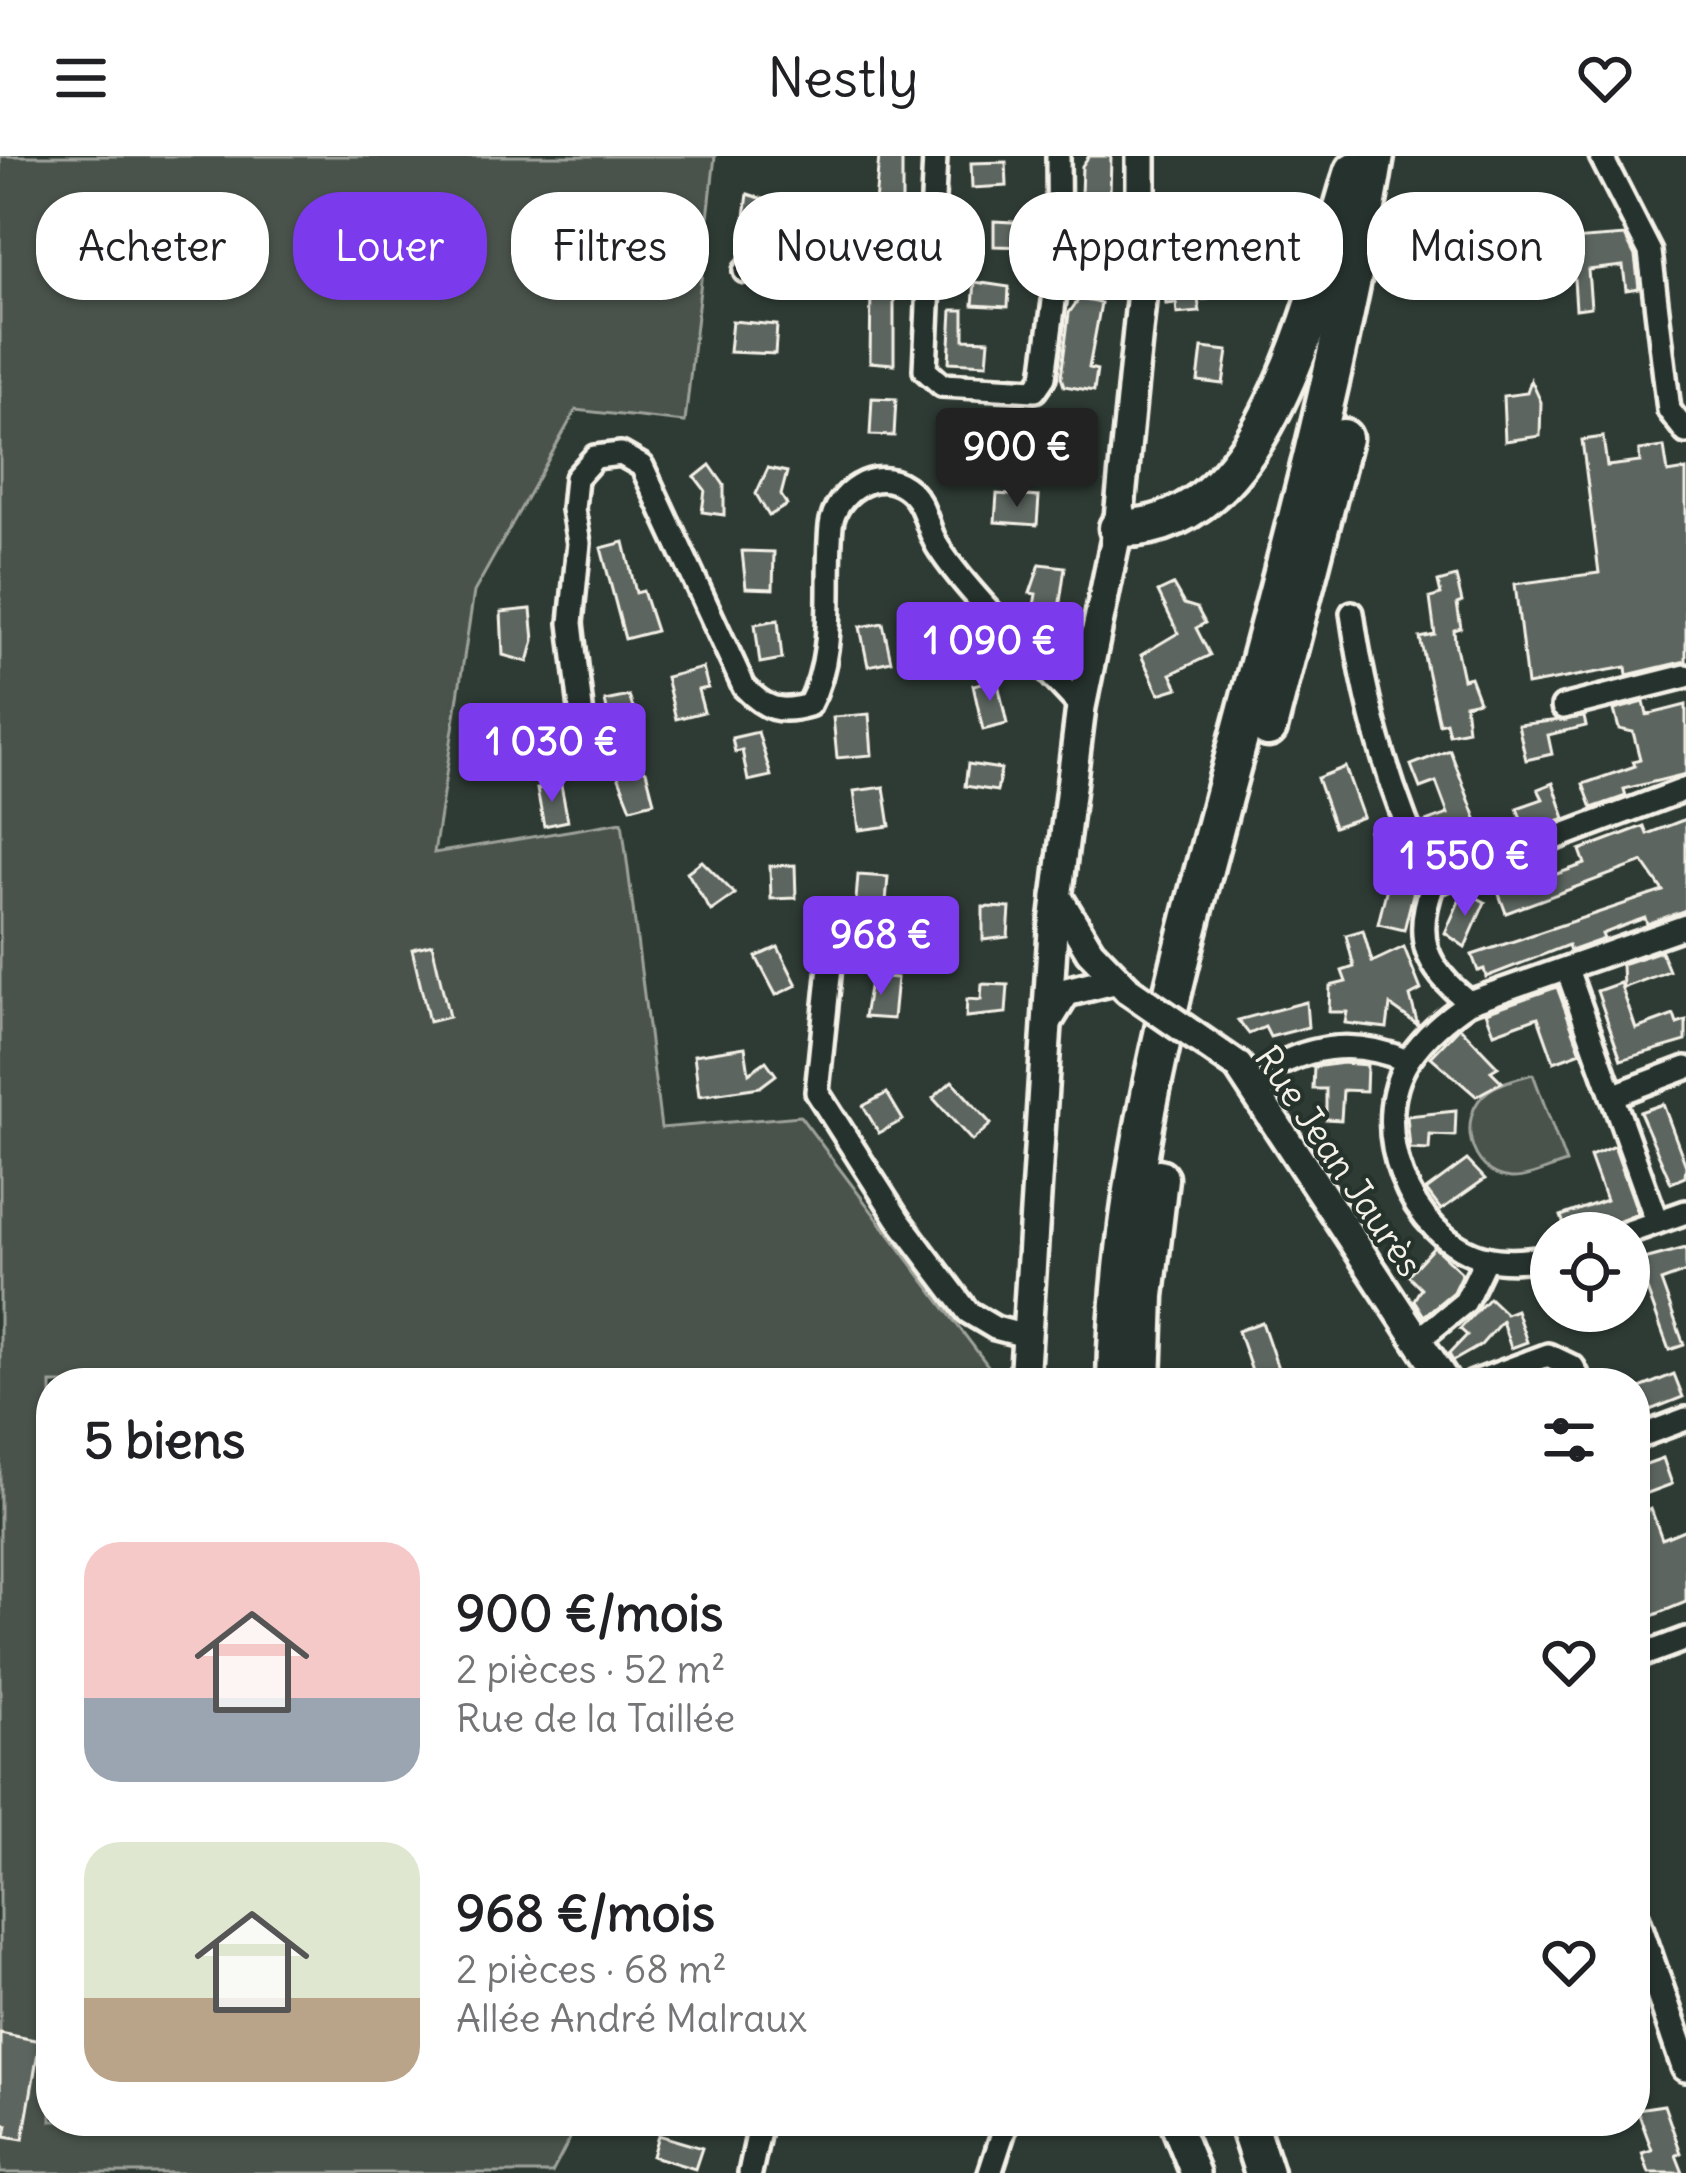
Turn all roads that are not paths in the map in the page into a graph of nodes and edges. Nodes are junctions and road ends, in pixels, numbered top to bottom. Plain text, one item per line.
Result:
1 (935, 156) edge
2 (1058, 156) edge
3 (1141, 156) edge
4 (1358, 156) edge
5 (1375, 156) edge
6 (1398, 156) edge
7 (1600, 156) edge
8 (933, 192) edge
9 (928, 300) edge
10 (1686, 432) edge
11 (1118, 528) junction
12 (1352, 613) dead end
13 (1686, 676) edge
14 (1081, 707) junction
15 (1563, 707) dead end
16 (586, 752) dead end
17 (1686, 789) edge
18 (1433, 884) junction
19 (1057, 896) junction
20 (1686, 926) edge
21 (832, 947) dead end
22 (1568, 972) junction
23 (1121, 985) junction
24 (1469, 1002) junction
25 (1046, 1025) junction
26 (1407, 1060) junction
27 (1277, 1065) dead end
28 (1686, 1068) edge
29 (1612, 1096) junction
30 (1686, 1212) edge
31 (1658, 1222) junction
32 (1650, 1225) edge
33 (1530, 1257) edge
34 (1486, 1258) junction
35 (1026, 1336) junction
36 (1417, 1341) junction
37 (1025, 1368) edge
38 (1117, 1368) edge
39 (1143, 1368) edge
40 (1435, 1368) edge
41 (1513, 1368) edge
42 (1574, 1368) edge
43 (1686, 1419) edge
44 (1650, 1432) edge
45 (1686, 1639) edge
46 (1650, 1652) edge
47 (1650, 1963) edge
48 (1686, 2067) edge
49 (758, 2136) edge
50 (1002, 2136) edge
51 (1180, 2136) edge
52 (1252, 2136) edge
53 (1277, 2136) edge
54 (750, 2173) edge
55 (989, 2173) edge
56 (1195, 2173) edge
57 (1264, 2173) edge
58 (1288, 2173) edge

1 - 8 street
2 - 9 street
3 - 11 street
4 - 11 highway
5 - 38 highway
6 - 39 highway
7 - 10 street
11 - 14 street
12 - 18 street
13 - 15 street
14 - 16 street
14 - 19 street
17 - 18 street
18 - 24 street
19 - 23 street, Rue Jean Jaurès
19 - 25 street
20 - 22 street
21 - 35 street
22 - 24 street
22 - 29 street
23 - 25 street
23 - 36 street, Rue Jean Jaurès, bridge
24 - 26 street
25 - 35 street
26 - 27 street
26 - 34 street
28 - 29 street
29 - 31 street
30 - 31 street
31 - 32 street
33 - 34 street
34 - 36 street
35 - 37 street
36 - 40 street, Rue Jean Jaurès
41 - 42 street
43 - 44 street
45 - 46 street
47 - 48 street
49 - 54 street
50 - 55 street
51 - 56 street
52 - 57 highway
53 - 58 highway

